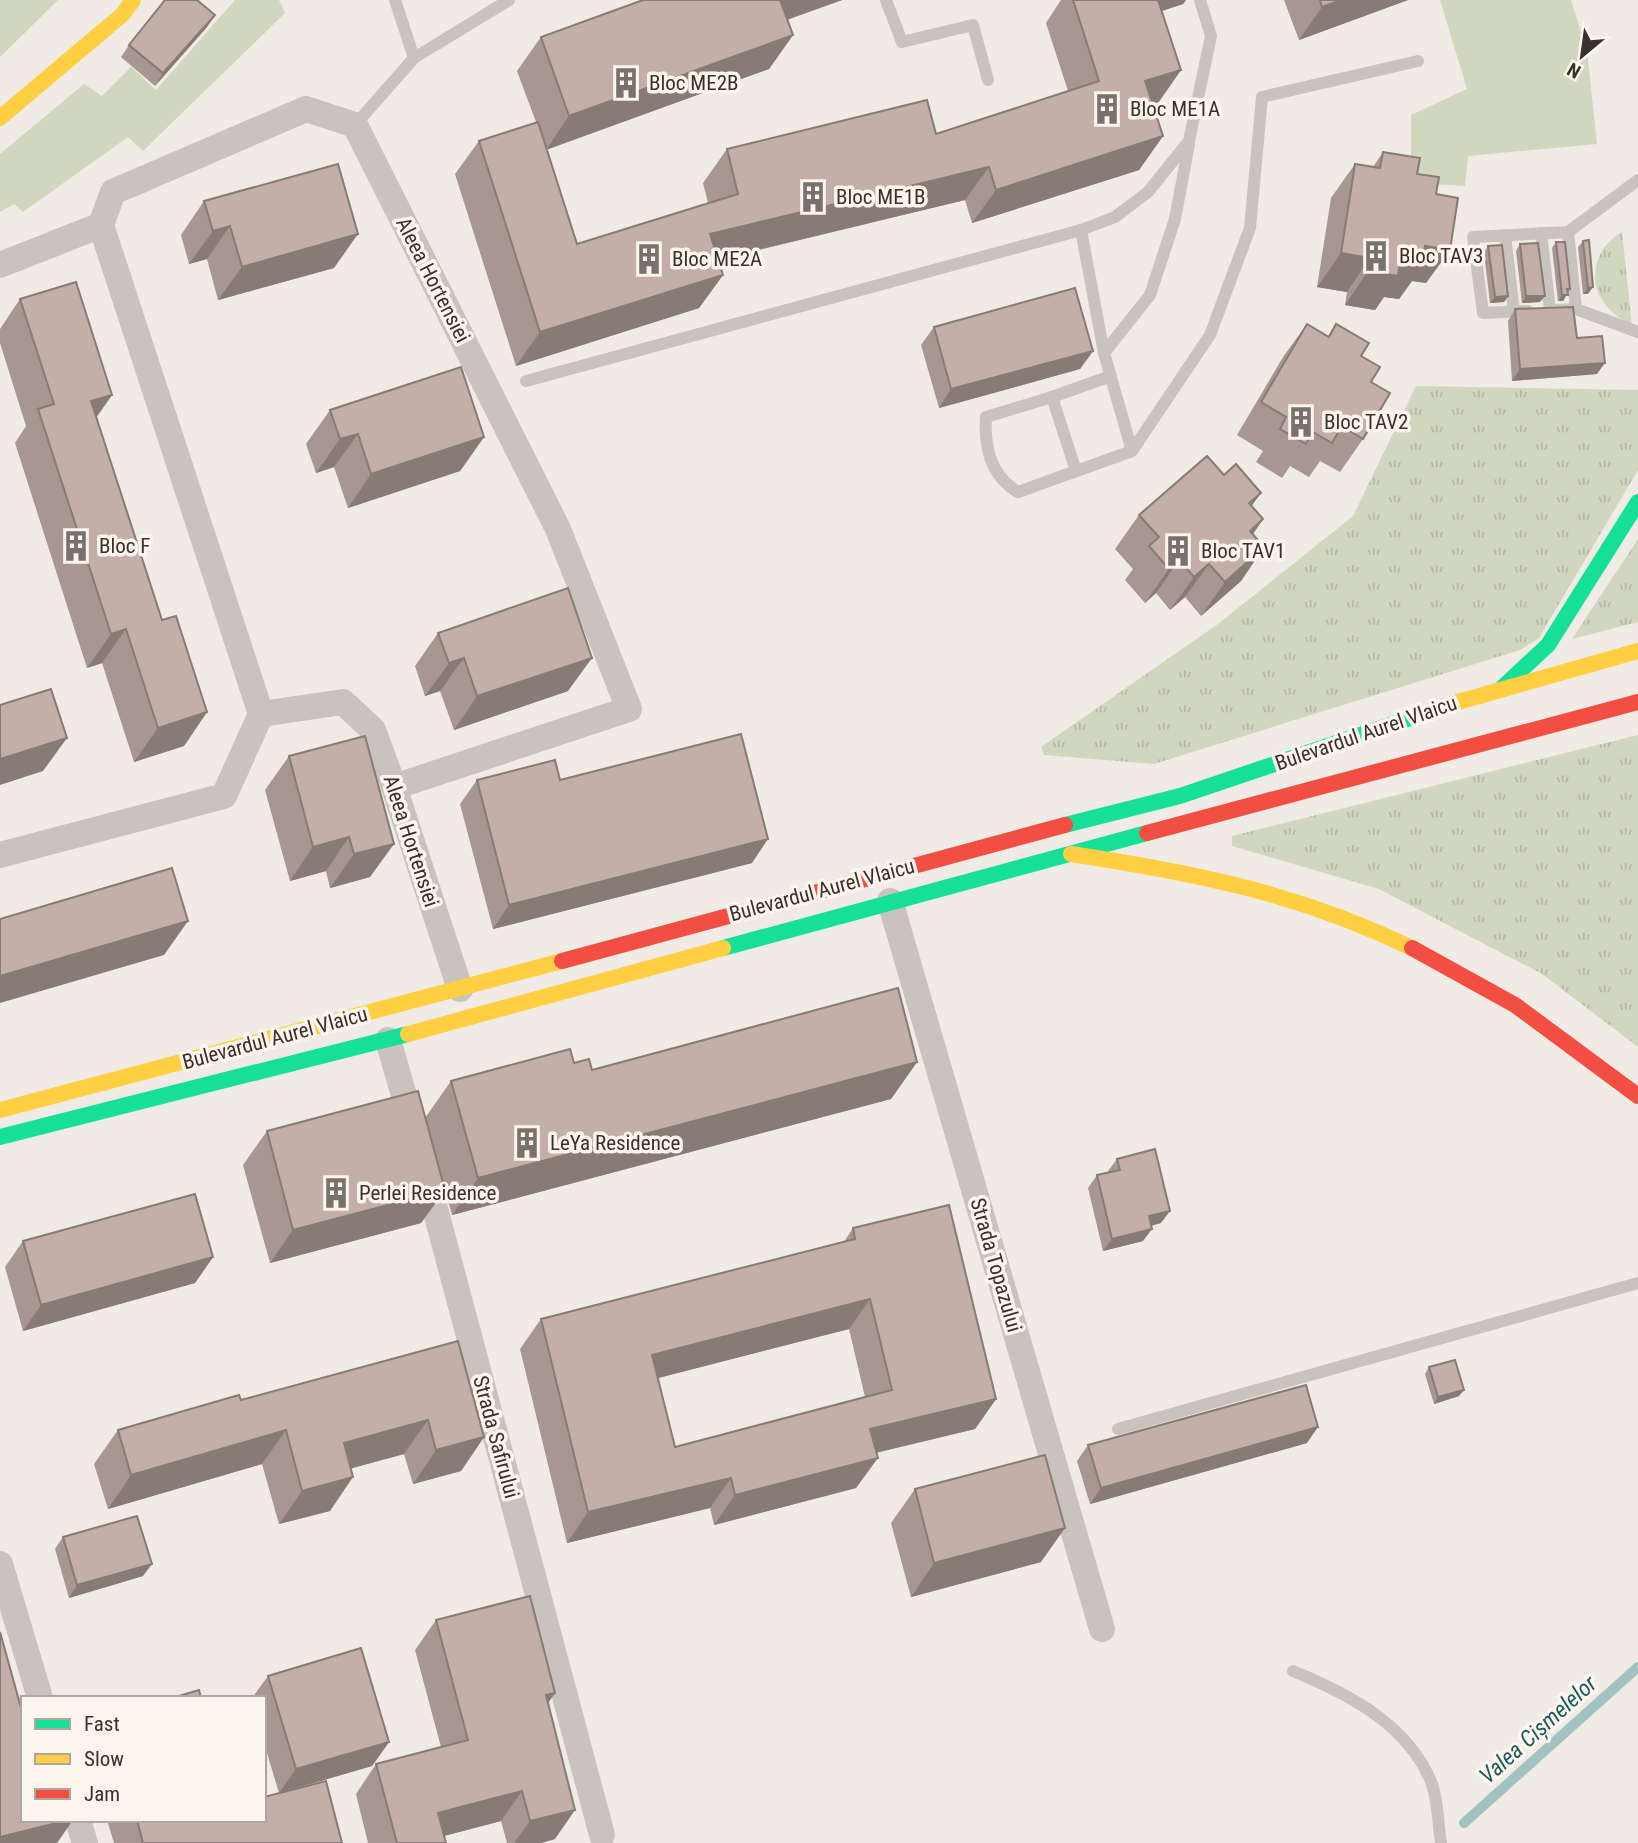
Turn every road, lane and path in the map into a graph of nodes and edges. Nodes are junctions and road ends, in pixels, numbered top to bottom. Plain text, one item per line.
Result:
1 (133, 0) edge
2 (395, 0) edge
3 (509, 0) edge
4 (886, 0) edge
5 (1200, 0) edge
6 (414, 58) junction
7 (1418, 61) dead end
8 (988, 80) dead end
9 (0, 118) edge
10 (355, 125) junction
11 (1189, 141) junction
12 (1638, 180) edge
13 (101, 225) junction
14 (1080, 230) junction
15 (1568, 232) junction
16 (1541, 233) junction
17 (1505, 235) junction
18 (0, 265) edge
19 (1576, 309) junction
20 (1550, 310) junction
21 (1514, 312) junction
22 (1638, 332) edge
23 (1104, 353) junction
24 (1111, 376) junction
25 (526, 381) dead end
26 (1052, 397) junction
27 (1132, 451) junction
28 (1076, 471) junction
29 (1638, 502) edge
30 (1638, 651) edge
31 (1503, 687) junction
32 (1638, 702) edge
33 (261, 714) junction
34 (394, 787) junction
35 (1071, 854) junction
36 (0, 855) edge
37 (890, 901) junction
38 (460, 989) junction
39 (388, 1040) junction
40 (1638, 1096) edge
41 (0, 1110) edge
42 (0, 1137) edge
43 (1638, 1283) edge
44 (1118, 1429) dead end
45 (0, 1564) edge
46 (1102, 1629) dead end
47 (1293, 1671) dead end
48 (39, 1696) edge
49 (79, 1822) edge
50 (602, 1835) dead end
51 (85, 1843) edge
52 (1441, 1843) edge

1 - 9 main road
2 - 6 lane
3 - 6 lane
4 - 8 lane
5 - 11 lane
6 - 10 lane
7 - 27 lane
10 - 13 street
10 - 34 street, Aleea Hortensiei
11 - 14 lane
11 - 23 lane
12 - 15 lane
13 - 18 street
13 - 33 street
14 - 23 lane
14 - 25 lane
15 - 16 lane
15 - 19 lane
16 - 17 lane
16 - 20 lane
17 - 21 lane
17 - 21 lane
19 - 20 lane
19 - 22 lane
20 - 21 lane
23 - 24 lane
24 - 26 lane
24 - 27 lane
26 - 28 lane
26 - 28 lane
27 - 28 lane
29 - 31 main road
30 - 31 main road, Bulevardul Aurel Vlaicu
31 - 38 main road, Bulevardul Aurel Vlaicu
32 - 35 main road, Bulevardul Aurel Vlaicu
33 - 34 street, Aleea Hortensiei
33 - 36 street
34 - 38 street, Aleea Hortensiei
35 - 37 main road, Bulevardul Aurel Vlaicu
35 - 40 main road
37 - 39 main road, Bulevardul Aurel Vlaicu
37 - 46 street, Strada Topazului
38 - 41 main road, Bulevardul Aurel Vlaicu
39 - 42 main road, Bulevardul Aurel Vlaicu
39 - 50 street, Strada Safirului
43 - 44 lane
45 - 48 street
47 - 52 lane
49 - 51 street

